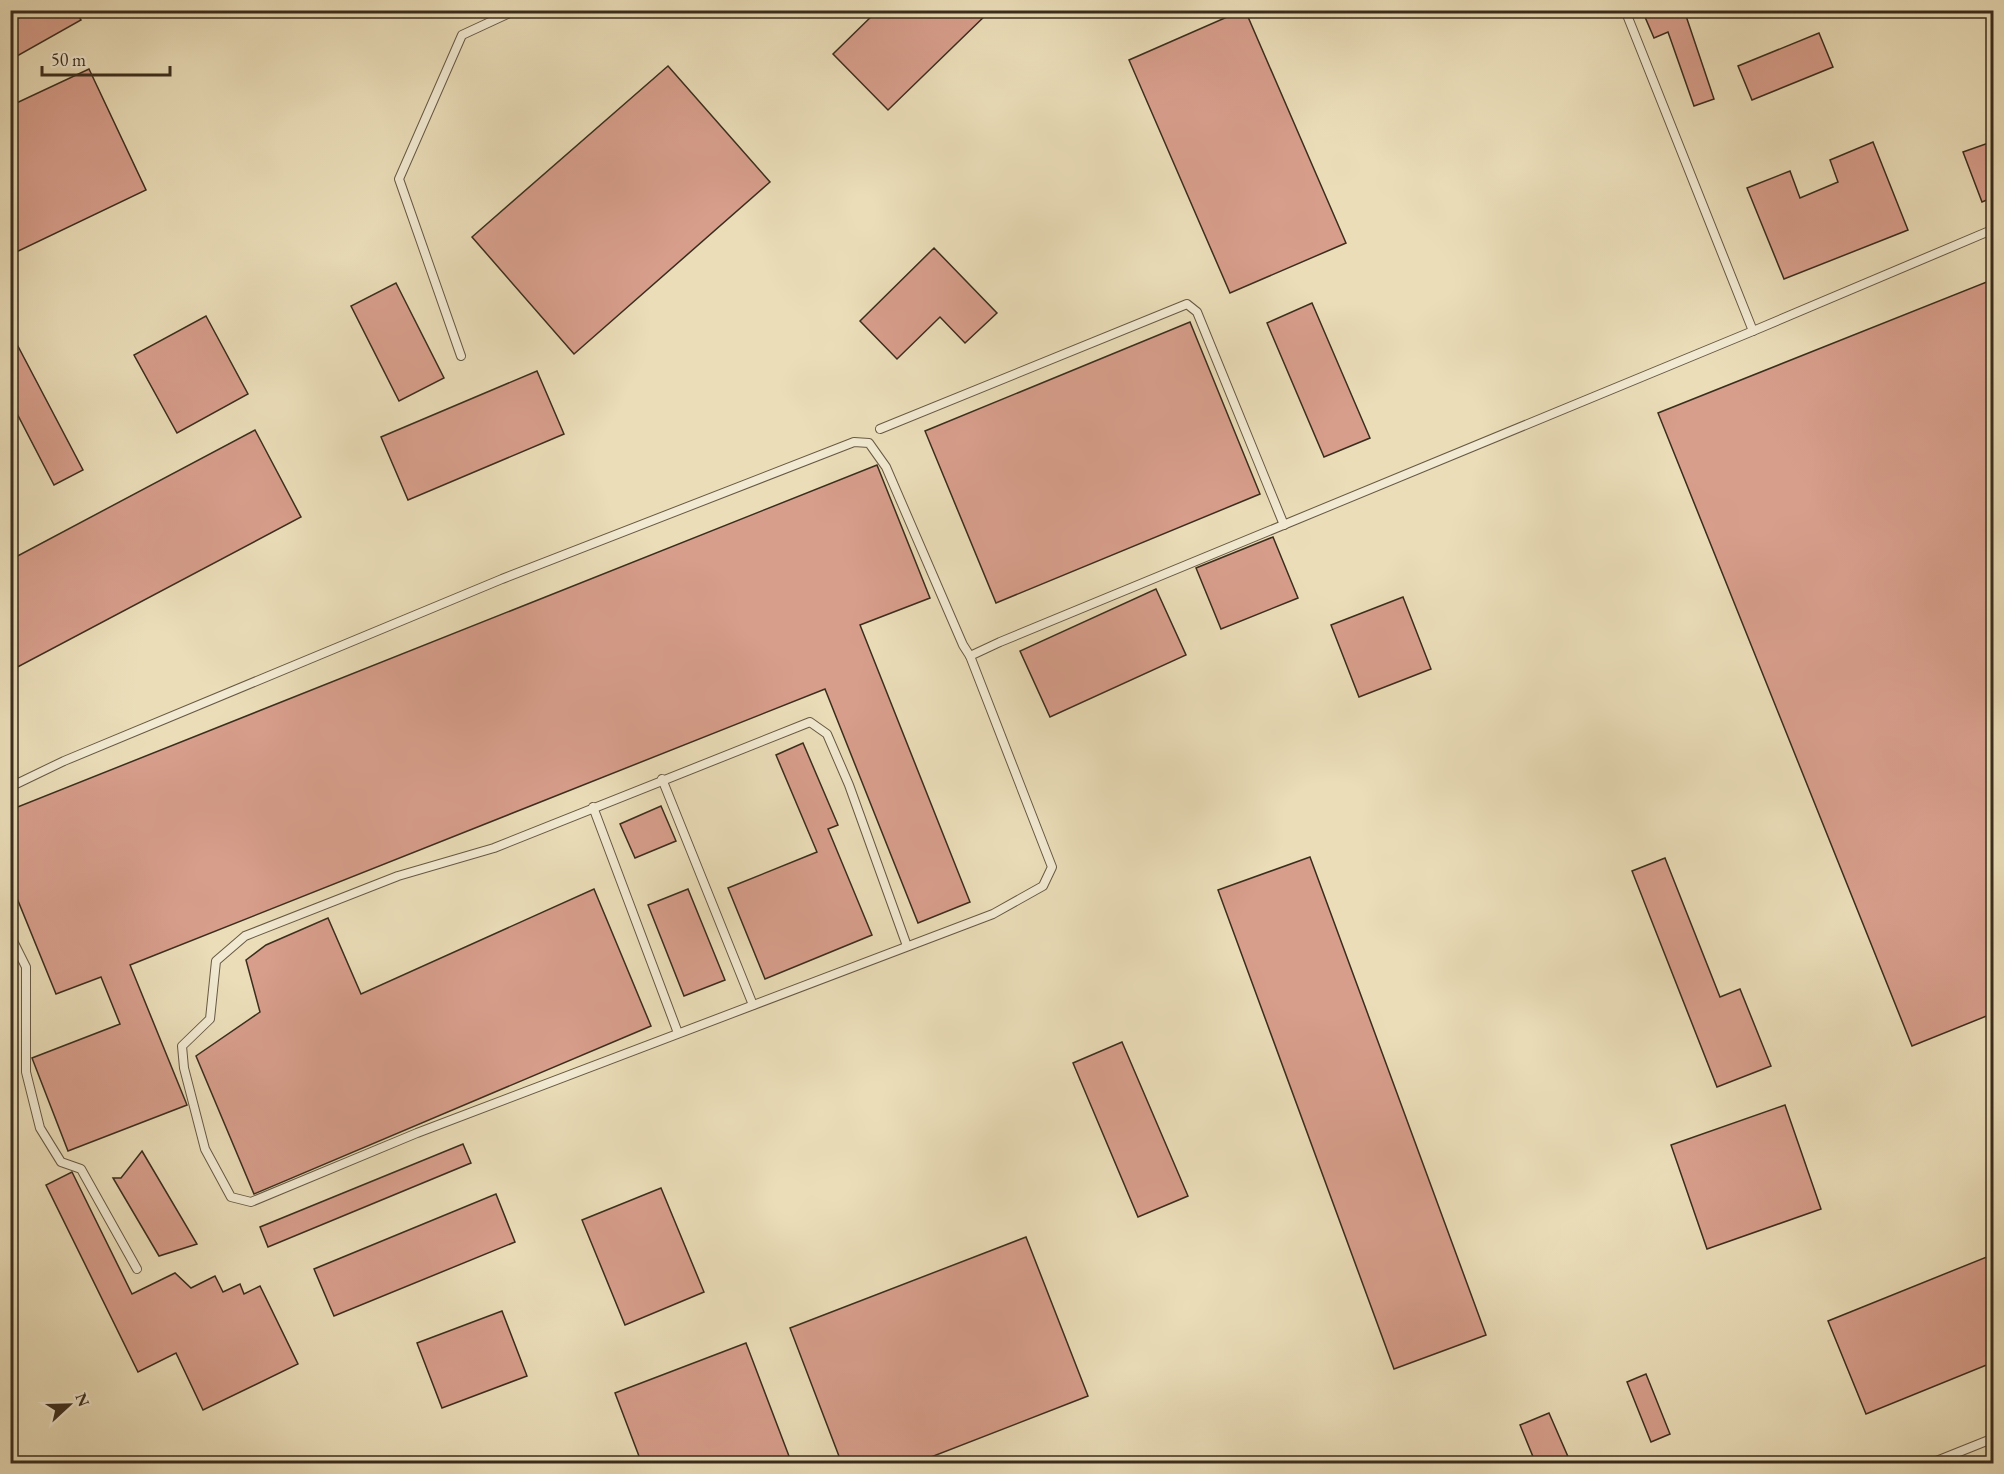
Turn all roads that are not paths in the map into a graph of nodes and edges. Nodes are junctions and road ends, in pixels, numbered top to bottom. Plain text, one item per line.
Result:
1 (516, 10) edge
2 (1625, 10) edge
3 (1994, 230) edge
4 (1753, 331) junction
5 (461, 356) dead end
6 (880, 429) dead end
7 (1284, 525) junction
8 (970, 656) junction
9 (663, 779) junction
10 (10, 788) edge
11 (593, 807) junction
12 (10, 935) edge
13 (907, 946) junction
14 (753, 1005) junction
15 (678, 1033) junction
16 (137, 1269) dead end
17 (1994, 1438) edge
18 (1929, 1464) edge

1 - 5 lane
2 - 4 lane
3 - 4 lane
4 - 7 lane
6 - 7 lane
7 - 8 lane
8 - 10 lane
8 - 13 lane
9 - 11 lane
9 - 13 lane
9 - 14 lane
11 - 15 lane
11 - 15 lane
12 - 16 lane
13 - 14 lane
14 - 15 lane
17 - 18 lane

